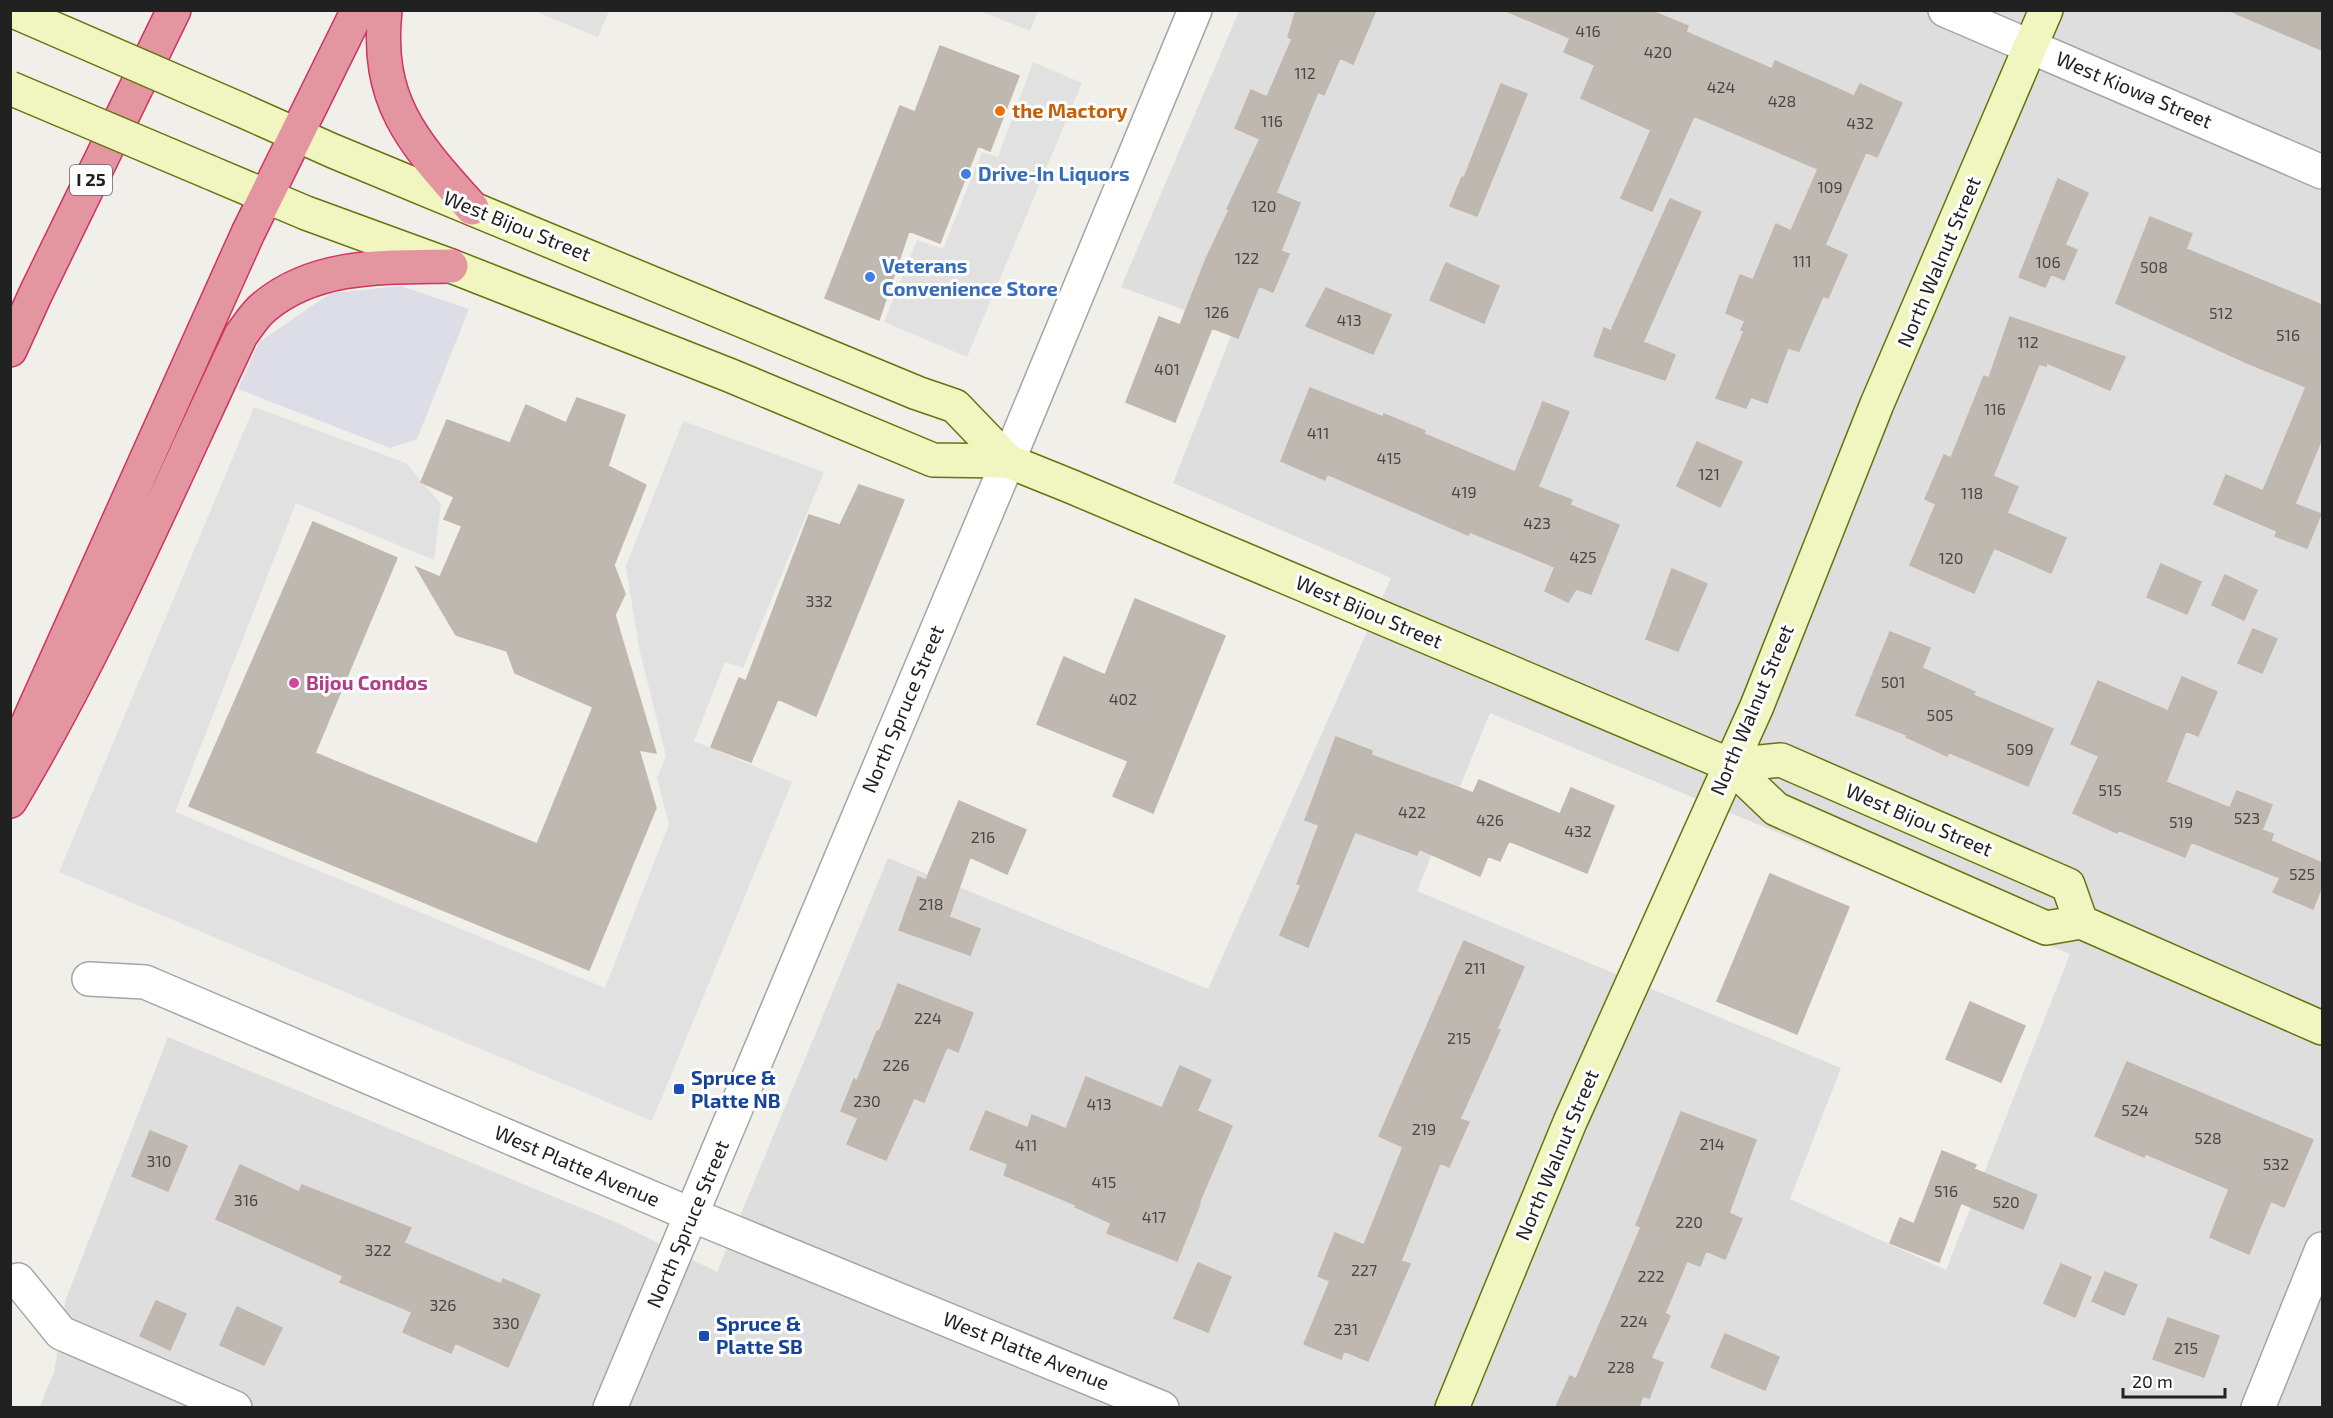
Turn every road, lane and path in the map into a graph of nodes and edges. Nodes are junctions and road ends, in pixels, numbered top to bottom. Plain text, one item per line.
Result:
1 (11, 10) edge
2 (20, 10) edge
3 (174, 10) edge
4 (358, 10) edge
5 (385, 10) edge
6 (1195, 10) edge
7 (1945, 10) edge
8 (2046, 10) edge
9 (10, 29) edge
10 (2032, 46) junction
11 (10, 87) edge
12 (298, 133) junction
13 (2322, 172) edge
14 (266, 196) junction
15 (472, 208) junction
16 (451, 266) junction
17 (10, 350) edge
18 (1008, 460) junction
19 (10, 762) edge
20 (1730, 765) junction
21 (10, 801) edge
22 (2081, 922) junction
23 (88, 979) dead end
24 (2322, 1028) edge
25 (692, 1215) junction
26 (2322, 1249) edge
27 (18, 1280) dead end
28 (236, 1407) edge
29 (610, 1407) edge
30 (1162, 1407) edge
31 (1452, 1407) edge
32 (2258, 1407) edge

1 - 12 main road, West Bijou Street, bridge
2 - 9 highway
3 - 17 highway, I 25
4 - 12 highway
5 - 15 highway
6 - 18 street, North Spruce Street
7 - 10 street, West Kiowa Street
8 - 10 main road, North Walnut Street
10 - 13 street, West Kiowa Street
10 - 20 main road, North Walnut Street
11 - 14 main road, West Bijou Street, bridge
12 - 14 highway
12 - 15 main road, West Bijou Street
14 - 16 main road, West Bijou Street
14 - 19 highway
15 - 18 main road, West Bijou Street
16 - 18 main road, West Bijou Street
16 - 21 highway
18 - 20 main road, West Bijou Street
18 - 25 street, North Spruce Street
20 - 22 main road, West Bijou Street
20 - 22 main road, West Bijou Street
20 - 31 main road, North Walnut Street
22 - 24 main road
23 - 25 street, West Platte Avenue
25 - 29 street, North Spruce Street
25 - 30 street, West Platte Avenue
26 - 32 street
27 - 28 street

